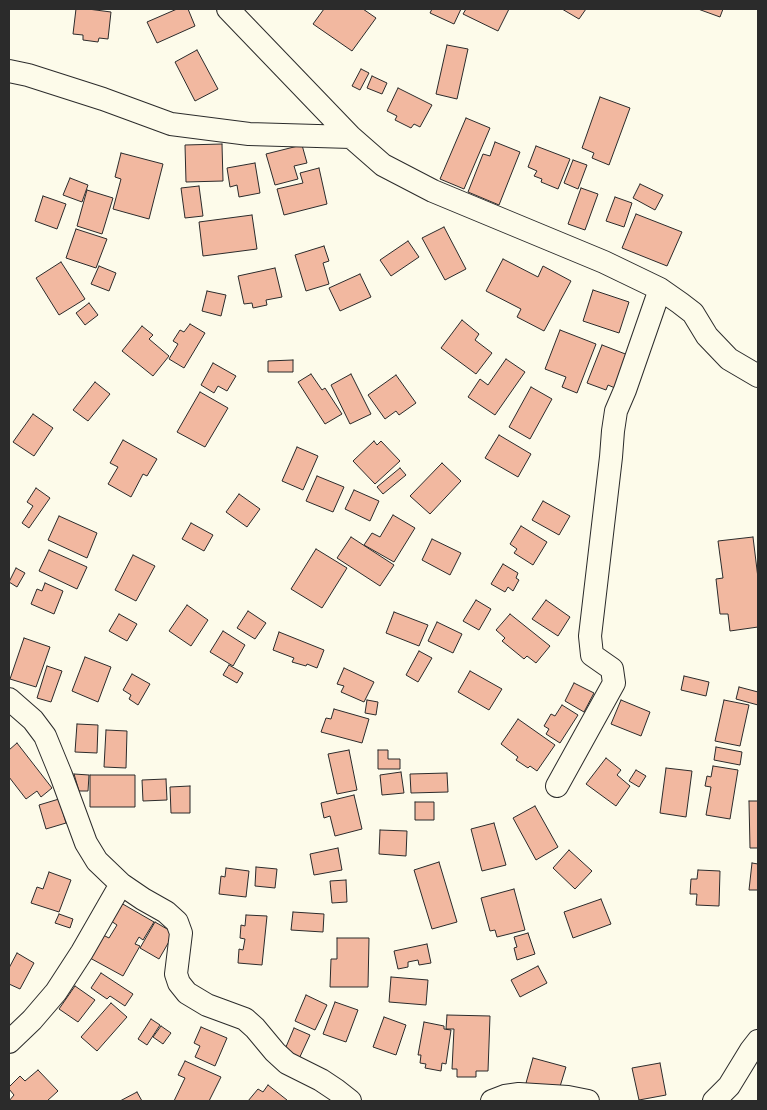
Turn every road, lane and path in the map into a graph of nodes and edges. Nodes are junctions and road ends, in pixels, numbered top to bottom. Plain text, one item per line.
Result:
1 (228, 9) edge
2 (9, 71) edge
3 (351, 137) junction
4 (660, 289) junction
5 (758, 376) edge
6 (9, 699) edge
7 (557, 786) dead end
8 (121, 884) junction
9 (9, 1016) edge
10 (32, 1020) junction
11 (758, 1041) edge
12 (9, 1042) edge
13 (350, 1101) edge
14 (492, 1101) edge
15 (588, 1101) edge
16 (714, 1101) edge

1 - 3 street
2 - 3 street
3 - 4 street
4 - 5 street
4 - 7 street
6 - 8 street
8 - 10 street
8 - 13 street
9 - 10 street
10 - 12 street
11 - 16 street
14 - 15 street

